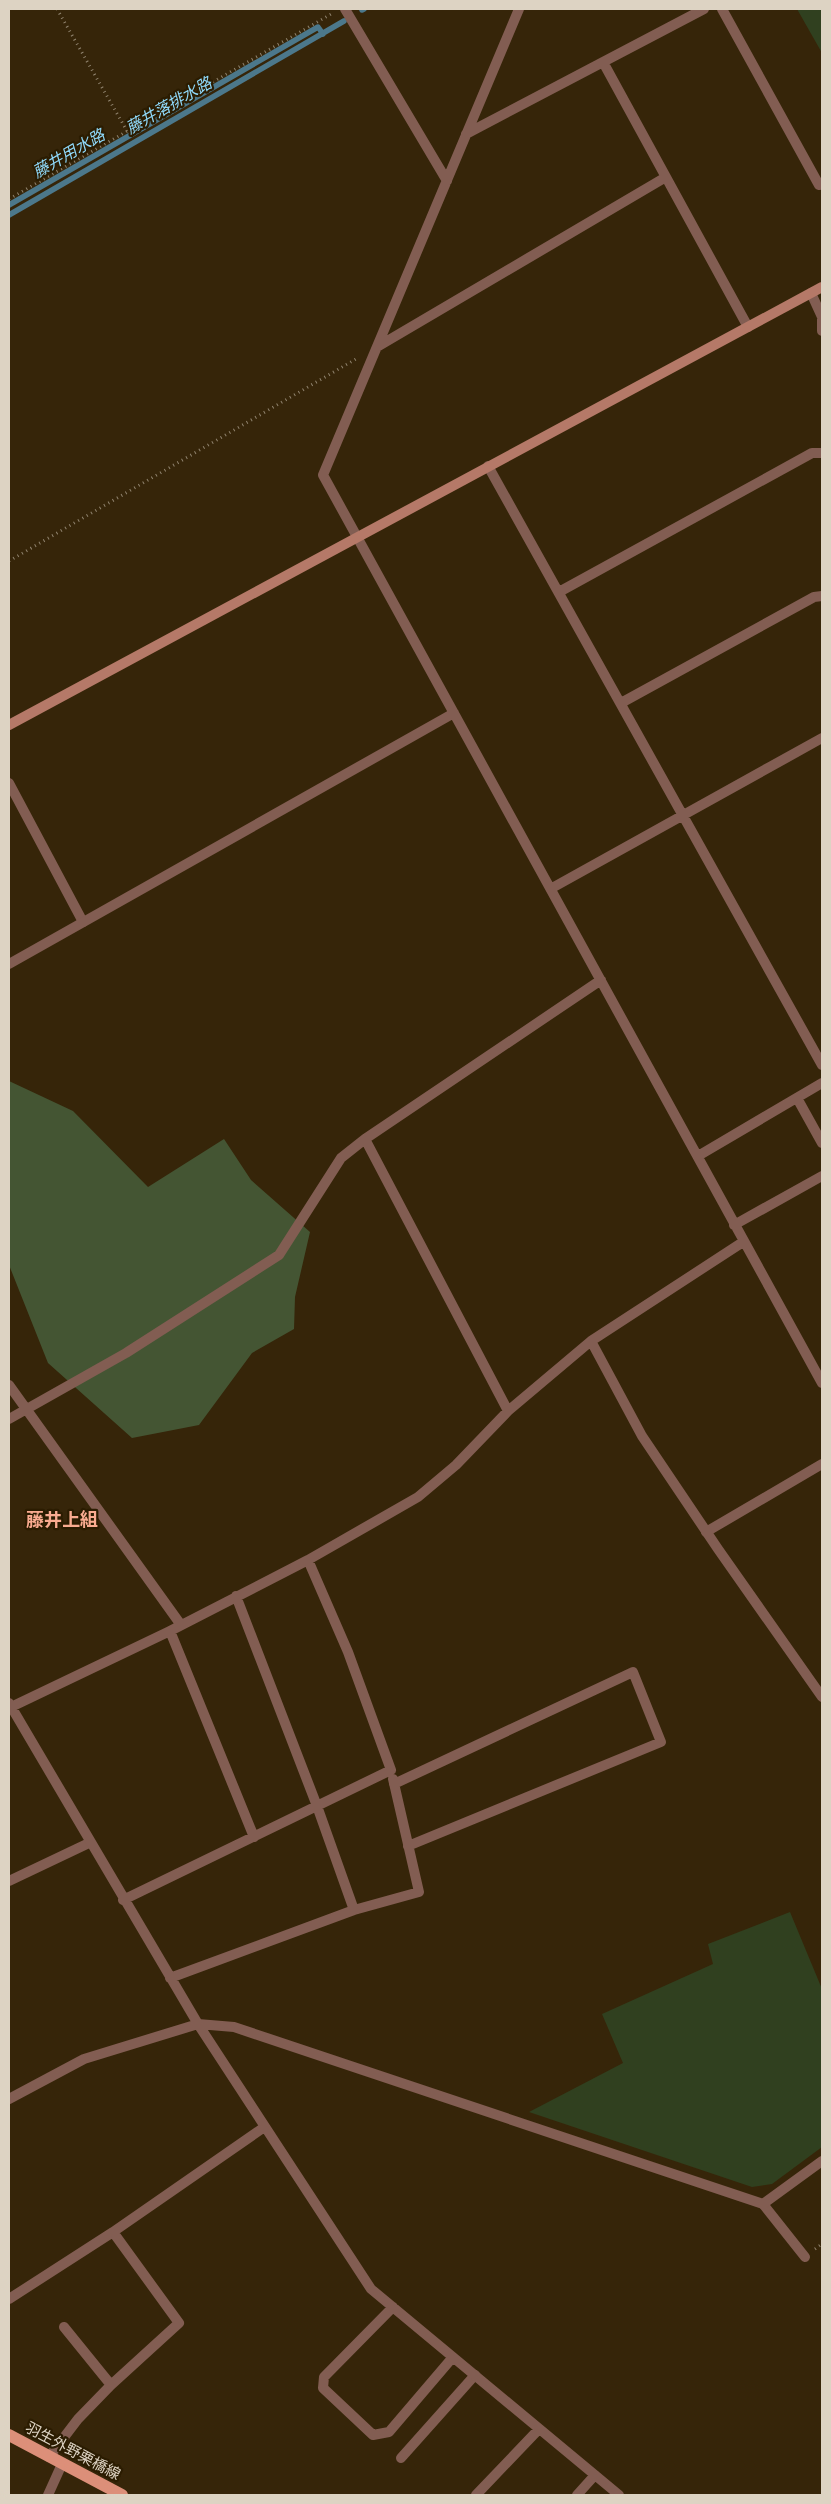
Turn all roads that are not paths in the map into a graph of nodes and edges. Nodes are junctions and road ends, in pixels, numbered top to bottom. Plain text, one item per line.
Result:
1 (345, 9) edge
2 (519, 9) edge
3 (704, 9) edge
4 (722, 9) edge
5 (603, 62) junction
6 (466, 134) junction
7 (666, 177) junction
8 (446, 181) junction
9 (822, 183) edge
10 (822, 287) edge
11 (811, 293) junction
12 (748, 327) junction
13 (822, 331) edge
14 (377, 347) junction
15 (822, 453) edge
16 (488, 466) junction
17 (356, 538) junction
18 (559, 592) junction
19 (822, 596) edge
20 (621, 703) junction
21 (454, 713) junction
22 (9, 725) edge
23 (822, 738) edge
24 (9, 783) edge
25 (682, 815) junction
26 (552, 888) junction
27 (83, 922) junction
28 (9, 964) edge
29 (601, 980) junction
30 (822, 1065) edge
31 (822, 1083) edge
32 (797, 1098) junction
33 (365, 1139) junction
34 (822, 1143) edge
35 (698, 1156) junction
36 (822, 1176) edge
37 (734, 1225) junction
38 (743, 1242) junction
39 (591, 1341) junction
40 (822, 1383) edge
41 (9, 1385) edge
42 (27, 1408) junction
43 (508, 1411) junction
44 (9, 1419) edge
45 (822, 1464) edge
46 (706, 1532) junction
47 (308, 1560) junction
48 (236, 1596) junction
49 (181, 1625) junction
50 (170, 1630) junction
51 (822, 1697) edge
52 (9, 1706) edge
53 (391, 1770) junction
54 (394, 1784) junction
55 (317, 1806) junction
56 (254, 1836) junction
57 (89, 1843) junction
58 (408, 1846) junction
59 (9, 1881) edge
60 (123, 1900) junction
61 (354, 1910) junction
62 (170, 1978) junction
63 (198, 2024) junction
64 (9, 2099) edge
65 (263, 2128) junction
66 (822, 2161) edge
67 (763, 2204) junction
68 (112, 2232) junction
69 (805, 2257) dead end
70 (9, 2299) edge
71 (393, 2307) junction
72 (64, 2327) dead end
73 (453, 2357) junction
74 (475, 2375) junction
75 (111, 2385) junction
76 (539, 2429) junction
77 (9, 2435) edge
78 (49, 2457) junction
79 (401, 2458) dead end
80 (62, 2464) junction
81 (595, 2475) junction
82 (48, 2495) edge
83 (122, 2495) edge
84 (476, 2495) edge
85 (577, 2495) edge
86 (619, 2495) edge

1 - 8 street
2 - 6 street
3 - 5 street
4 - 9 street
5 - 6 street
5 - 7 street
6 - 8 street
7 - 12 street
7 - 14 street
8 - 14 street
10 - 11 street
11 - 12 street
11 - 13 street
12 - 16 street
14 - 17 street
15 - 18 street
16 - 17 street
16 - 18 street
17 - 21 street
17 - 22 street
18 - 20 street
19 - 20 street
20 - 25 street
21 - 26 street
21 - 27 street
23 - 25 street
24 - 27 street
25 - 26 street
25 - 30 street
26 - 29 street
27 - 28 street
29 - 33 street
29 - 35 street
31 - 32 street
32 - 34 street
32 - 35 street
33 - 42 street
33 - 43 street
35 - 37 street
36 - 37 street
37 - 38 street
38 - 39 street
38 - 40 street
39 - 43 street
39 - 46 street
41 - 42 street
42 - 44 street
42 - 49 street
43 - 47 street
45 - 46 street
46 - 51 street
47 - 48 street
47 - 53 street
48 - 49 street
48 - 55 street
49 - 50 street
50 - 52 street
50 - 56 street
52 - 57 street
53 - 54 street
53 - 55 street
54 - 58 street
54 - 58 street
55 - 56 street
55 - 61 street
56 - 60 street
57 - 59 street
57 - 60 street
58 - 61 street
60 - 62 street
61 - 62 street
62 - 63 street
63 - 64 street
63 - 65 street
63 - 67 street
65 - 68 street
65 - 71 street
66 - 67 street
67 - 69 street
68 - 70 street
68 - 75 street
71 - 73 street
71 - 73 street
72 - 75 street
73 - 74 street
74 - 76 street
74 - 79 street
75 - 78 street
76 - 81 street
76 - 84 street
77 - 78 main road, 羽生外野栗橋線
78 - 80 main road, 羽生外野栗橋線
80 - 82 street
80 - 83 main road, 羽生外野栗橋線
81 - 85 street
81 - 86 street

